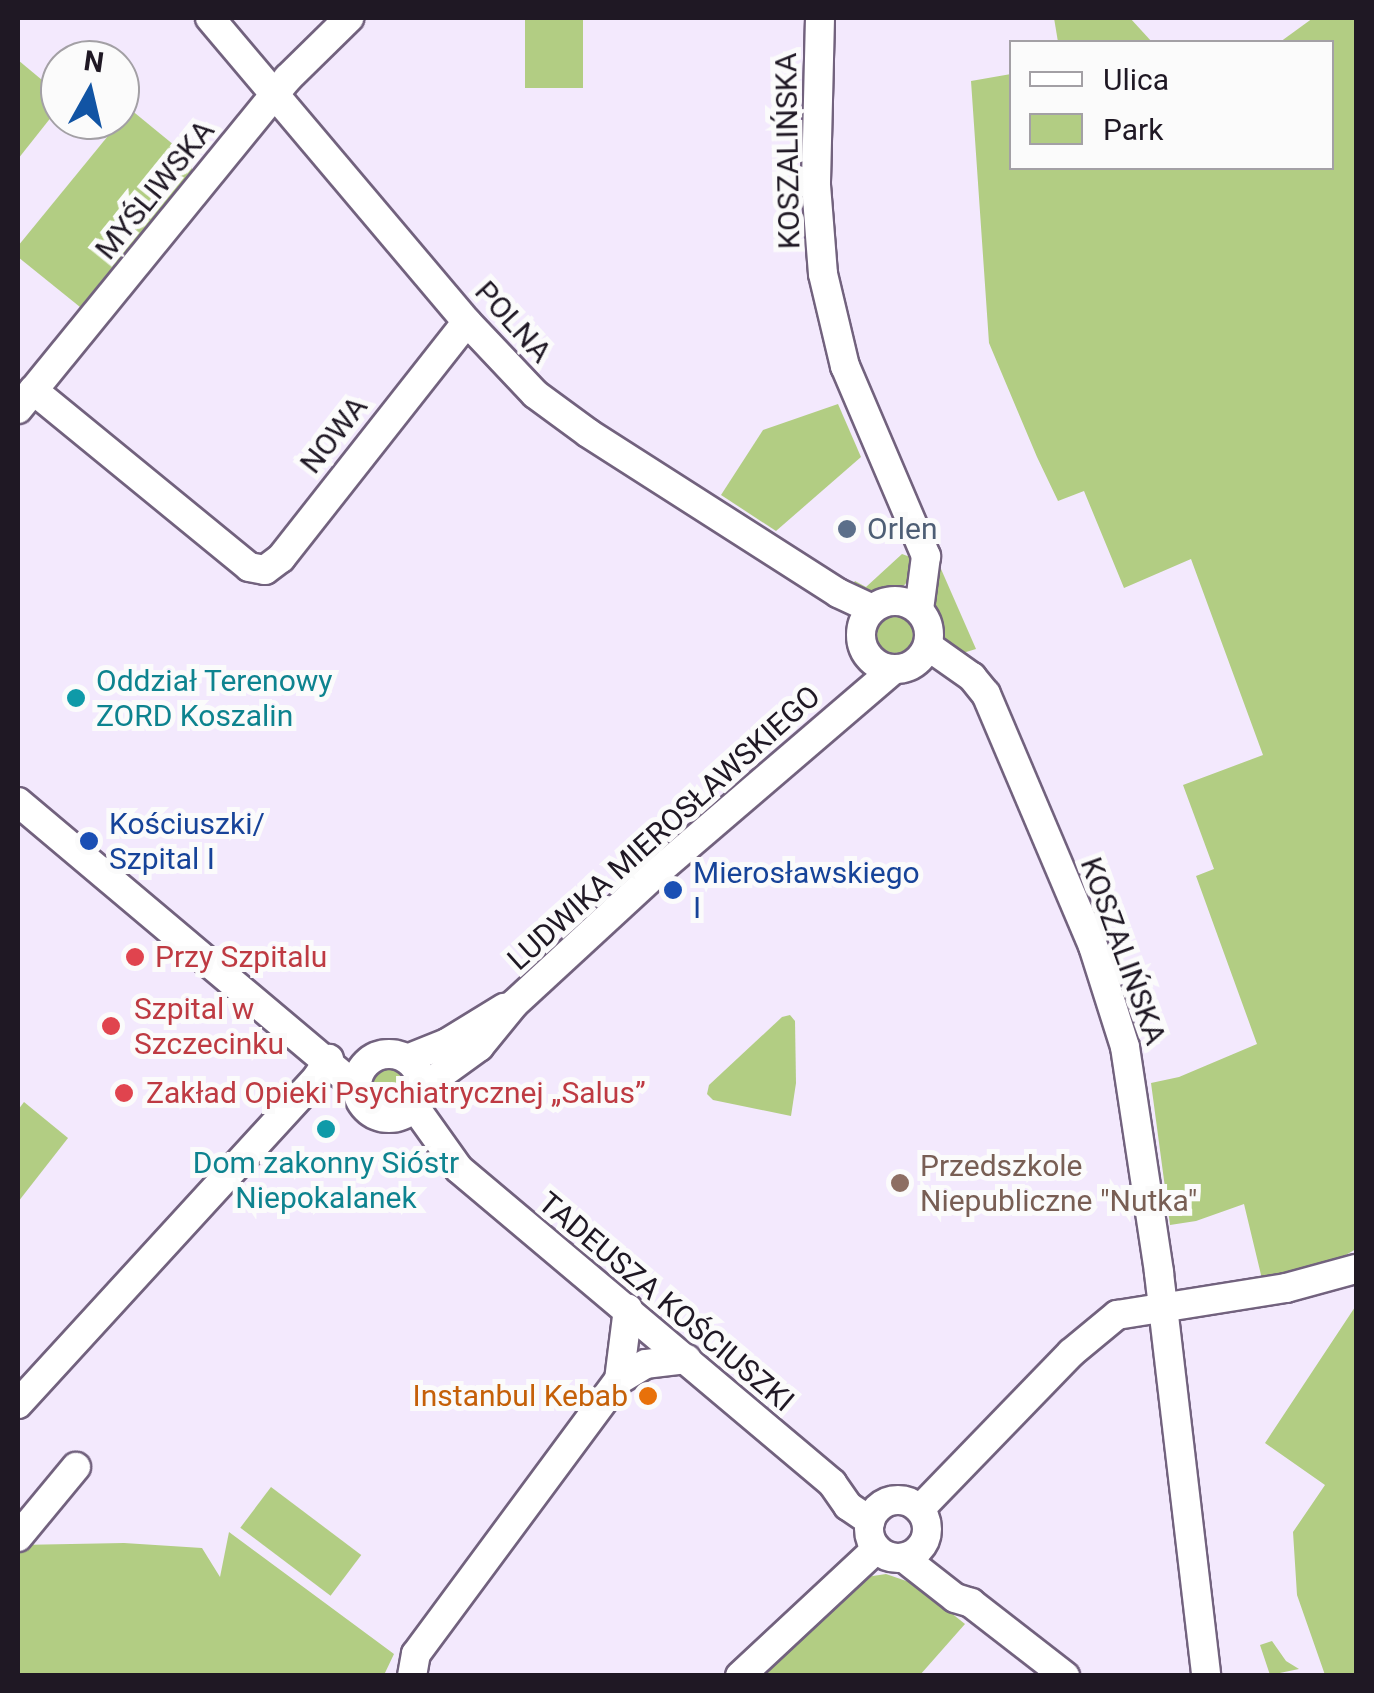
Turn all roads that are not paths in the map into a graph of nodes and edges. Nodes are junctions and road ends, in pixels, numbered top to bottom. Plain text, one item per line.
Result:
1 (210, 18) edge
2 (348, 18) edge
3 (820, 18) edge
4 (276, 95) junction
5 (467, 322) junction
6 (25, 400) edge
7 (911, 606) junction
8 (867, 618) junction
9 (928, 646) junction
10 (866, 655) junction
11 (893, 670) junction
12 (856, 699) junction
13 (18, 802) edge
14 (514, 1004) junction
15 (329, 1059) junction
16 (406, 1059) junction
17 (361, 1076) junction
18 (408, 1104) junction
19 (1356, 1269) edge
20 (1163, 1308) junction
21 (628, 1309) junction
22 (687, 1359) junction
23 (619, 1380) junction
24 (18, 1404) edge
25 (76, 1467) dead end
26 (920, 1509) junction
27 (877, 1512) junction
28 (18, 1537) edge
29 (876, 1548) junction
30 (913, 1553) junction
31 (412, 1676) edge
32 (740, 1676) edge
33 (1065, 1676) edge
34 (1206, 1676) edge

1 - 4 street, POLNA
2 - 4 street, MYŚLIWSKA
3 - 7 street, KOSZALIŃSKA
4 - 5 street, POLNA
4 - 6 street, MYŚLIWSKA
5 - 6 street, NOWA
5 - 8 street, POLNA
7 - 8 street
7 - 9 street
8 - 10 street
9 - 11 street
9 - 20 street, KOSZALIŃSKA
10 - 11 street
10 - 12 street, LUDWIKA MIEROSŁAWSKIEGO
11 - 12 street, LUDWIKA MIEROSŁAWSKIEGO
12 - 14 street, LUDWIKA MIEROSŁAWSKIEGO
13 - 15 street
14 - 16 street, LUDWIKA MIEROSŁAWSKIEGO
14 - 18 street, LUDWIKA MIEROSŁAWSKIEGO
15 - 17 street
15 - 24 street
16 - 17 street
16 - 18 street
17 - 18 street
18 - 21 street, TADEUSZA KOŚCIUSZKI
19 - 20 street
20 - 26 street
20 - 34 street, KOSZALIŃSKA
21 - 22 street, TADEUSZA KOŚCIUSZKI
21 - 23 street
22 - 23 street
22 - 27 street, TADEUSZA KOŚCIUSZKI
23 - 31 street
25 - 28 street
26 - 27 street
26 - 30 street
27 - 29 street
29 - 30 street
29 - 32 street
30 - 33 street

